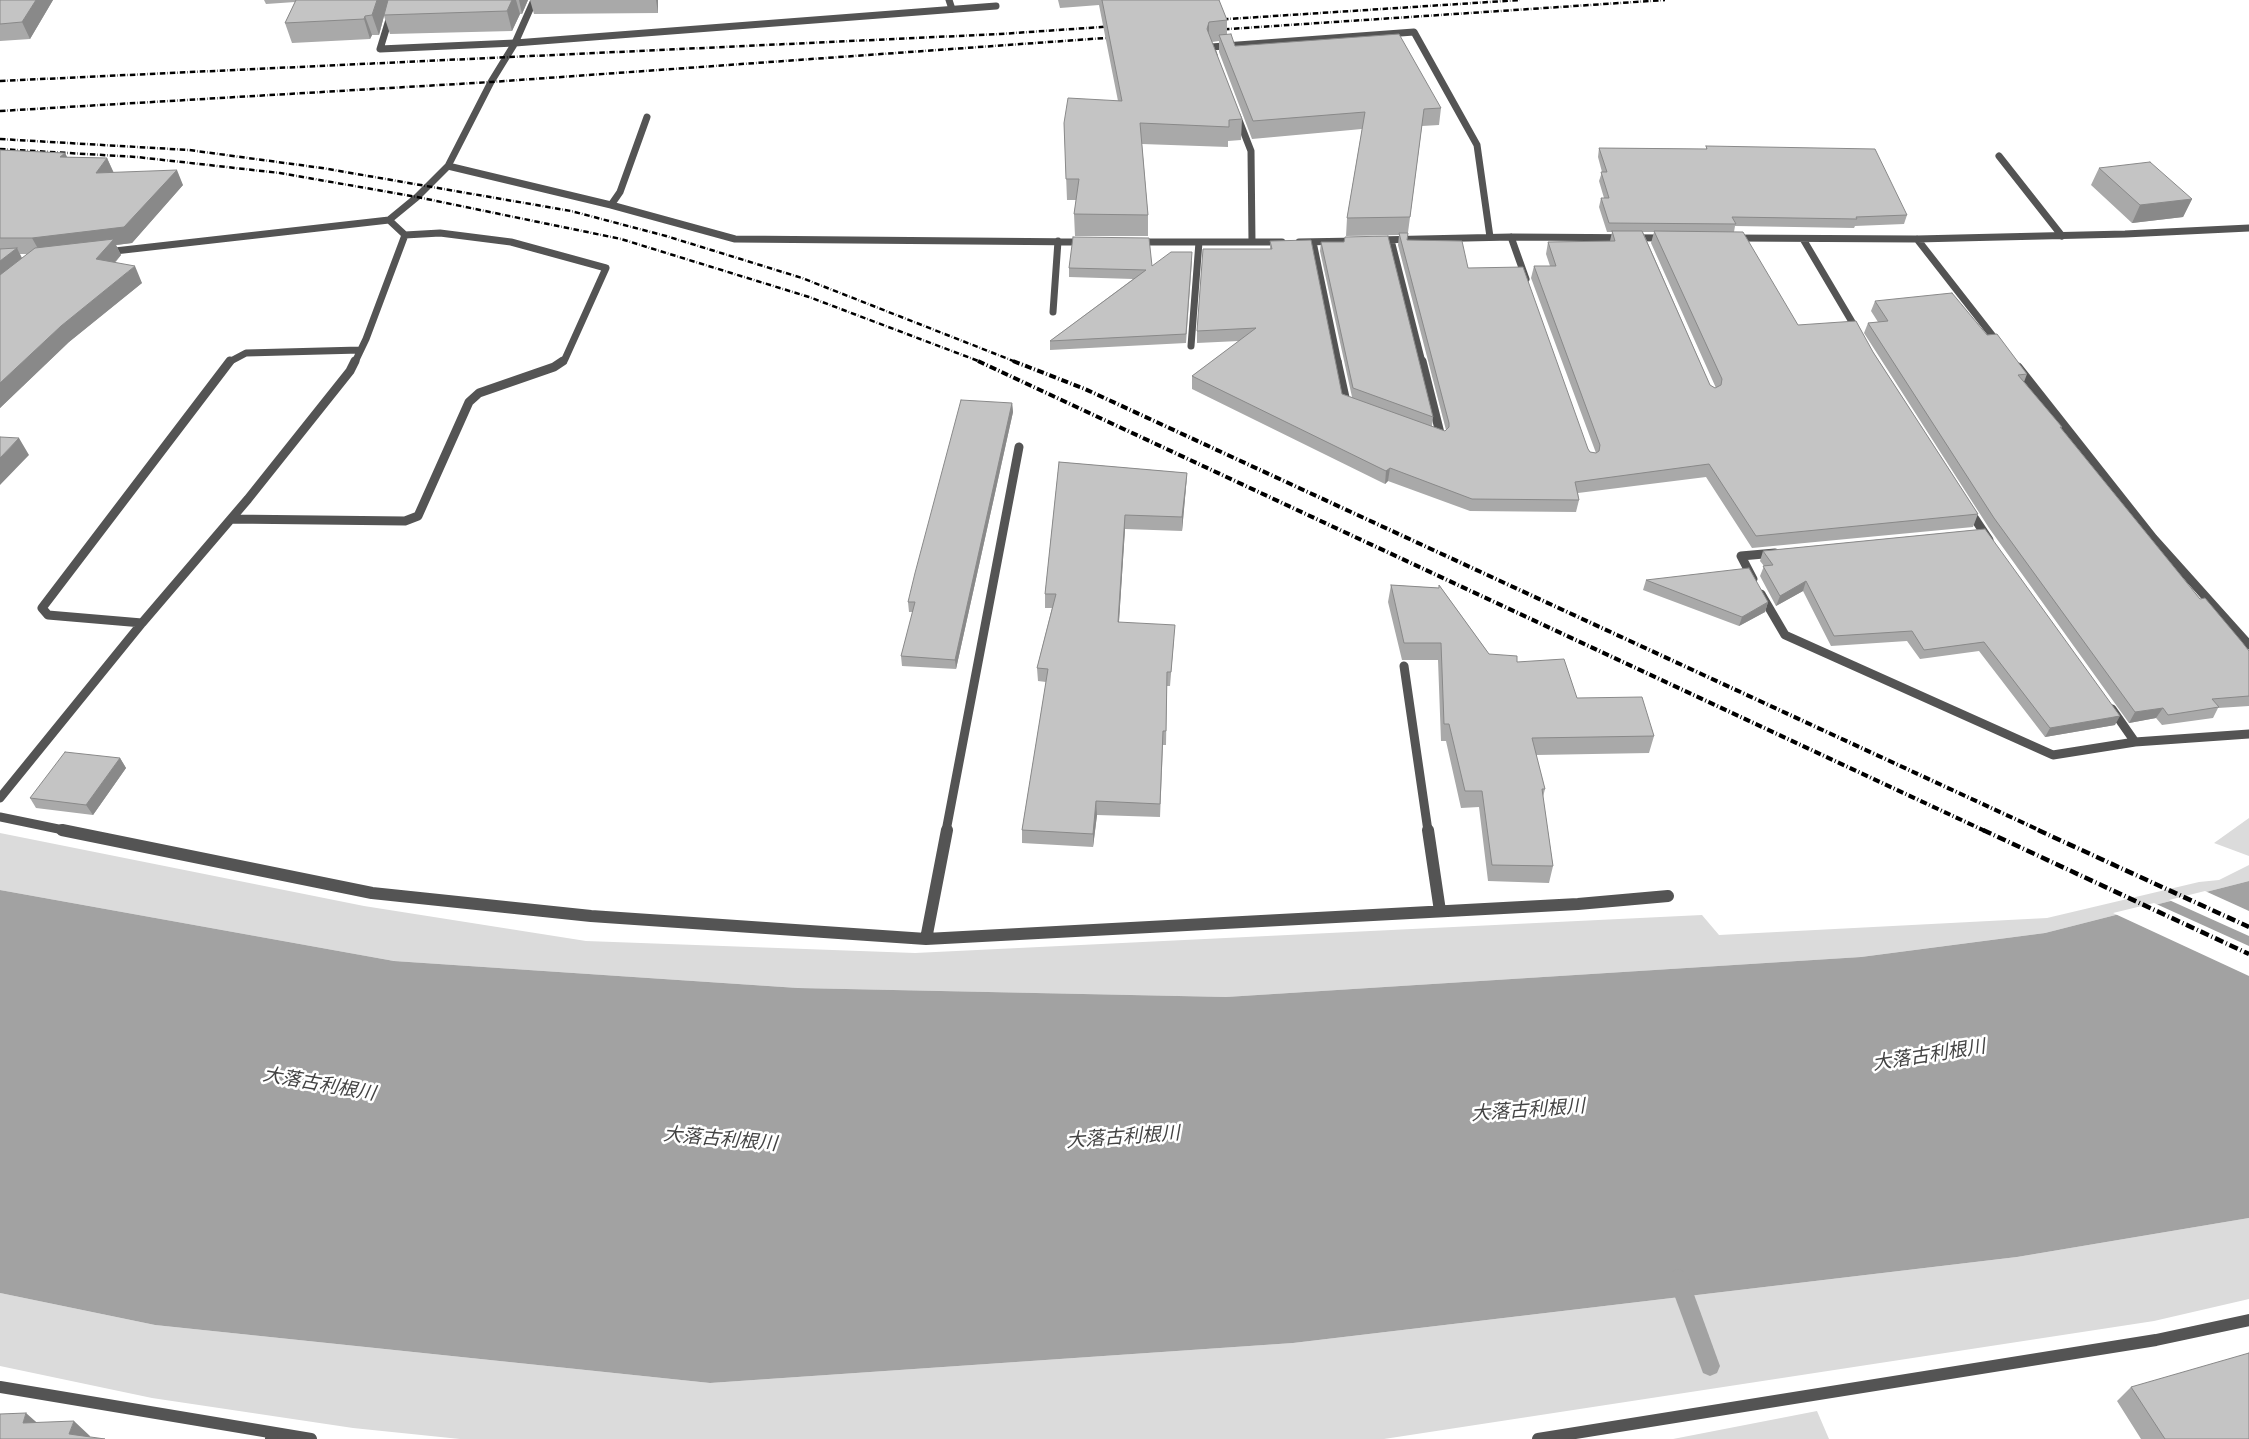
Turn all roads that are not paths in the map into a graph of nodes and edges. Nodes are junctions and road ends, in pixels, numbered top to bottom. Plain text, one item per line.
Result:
1 (396, 0) edge
2 (534, 0) edge
3 (949, 0) edge
4 (996, 6) dead end
5 (952, 9) junction
6 (515, 43) junction
7 (1217, 64) edge
8 (1234, 108) edge
9 (647, 118) dead end
10 (1999, 156) dead end
11 (448, 166) junction
12 (610, 205) junction
13 (389, 220) junction
14 (2249, 228) edge
15 (405, 235) junction
16 (2062, 236) junction
17 (1490, 237) junction
18 (1511, 237) junction
19 (1643, 238) junction
20 (1673, 238) edge
21 (1723, 238) edge
22 (1803, 238) junction
23 (1361, 240) edge
24 (1371, 240) edge
25 (1391, 240) junction
26 (1916, 240) junction
27 (1058, 242) junction
28 (1096, 242) edge
29 (1124, 242) edge
30 (1199, 242) junction
31 (1252, 242) junction
32 (1313, 242) junction
33 (1647, 246) edge
34 (99, 252) edge
35 (1528, 283) edge
36 (1053, 312) dead end
37 (1860, 337) edge
38 (1192, 346) dead end
39 (360, 350) junction
40 (2007, 353) edge
41 (2013, 361) edge
42 (1364, 408) edge
43 (1424, 430) edge
44 (1019, 447) dead end
45 (1962, 500) edge
46 (231, 519) junction
47 (1995, 548) edge
48 (1789, 551) edge
49 (142, 623) junction
50 (2249, 645) edge
51 (1404, 666) edge
52 (2106, 701) edge
53 (2249, 734) edge
54 (2135, 742) junction
55 (0, 798) edge
56 (0, 817) edge
57 (1668, 896) dead end
58 (1440, 911) junction
59 (926, 939) junction
60 (2249, 1320) edge
61 (0, 1387) edge
62 (272, 1436) edge
63 (310, 1439) edge
64 (1538, 1439) edge

1 - 6 street
2 - 6 street
3 - 5 street
4 - 5 street
5 - 6 street
6 - 11 street
7 - 17 street
8 - 31 street
9 - 12 street
10 - 16 street
11 - 12 street
11 - 13 street
12 - 27 street
13 - 15 street
13 - 34 street
14 - 16 street
15 - 39 street
15 - 46 street
16 - 26 street
17 - 18 street
17 - 25 street
18 - 19 street
18 - 35 street
19 - 20 street
19 - 33 street
21 - 22 street
22 - 26 street
22 - 37 street
23 - 32 street
24 - 25 street
25 - 43 street
26 - 40 street
27 - 28 street
27 - 36 street
29 - 30 street
30 - 31 street
30 - 38 street
31 - 32 street
32 - 42 street
39 - 46 street
39 - 49 street
41 - 50 street
44 - 59 street
45 - 47 street
46 - 49 street
48 - 54 street
49 - 55 street
51 - 58 street
52 - 54 street
53 - 54 street
56 - 59 street
57 - 58 street
58 - 59 street
60 - 64 street
61 - 62 street
62 - 63 street

